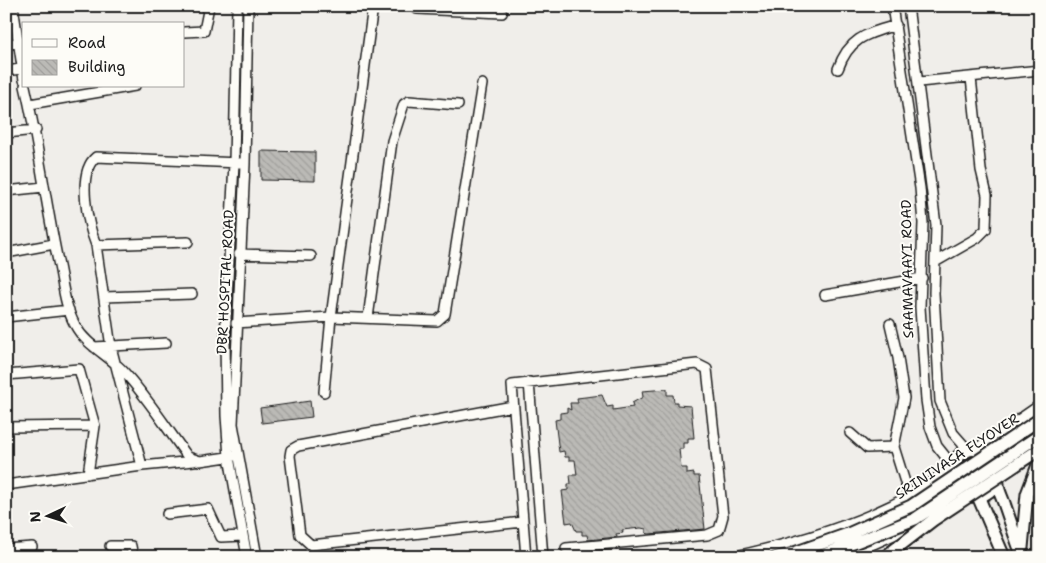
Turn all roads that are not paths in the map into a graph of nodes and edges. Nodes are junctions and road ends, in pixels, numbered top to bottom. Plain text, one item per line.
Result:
1 (13, 6) edge
2 (209, 6) edge
3 (237, 6) edge
4 (248, 6) edge
5 (373, 6) edge
6 (414, 6) edge
7 (892, 6) edge
8 (908, 6) edge
9 (502, 13) dead end
10 (896, 25) junction
11 (185, 32) edge
12 (21, 42) edge
13 (6, 44) edge
14 (21, 69) junction
15 (838, 69) dead end
16 (1040, 70) edge
17 (6, 71) edge
18 (22, 73) edge
19 (971, 78) junction
20 (919, 82) junction
21 (482, 84) dead end
22 (26, 88) edge
23 (122, 88) edge
24 (30, 104) junction
25 (458, 105) dead end
26 (36, 130) junction
27 (6, 133) edge
28 (234, 163) junction
29 (245, 164) junction
30 (44, 188) junction
31 (6, 190) edge
32 (188, 242) dead end
33 (54, 244) junction
34 (96, 245) junction
35 (6, 253) edge
36 (240, 254) junction
37 (311, 256) dead end
38 (935, 262) junction
39 (922, 278) junction
40 (192, 294) dead end
41 (825, 296) dead end
42 (104, 298) junction
43 (68, 310) junction
44 (6, 317) edge
45 (331, 317) junction
46 (368, 318) junction
47 (236, 323) junction
48 (890, 324) dead end
49 (166, 343) dead end
50 (111, 347) junction
51 (94, 348) junction
52 (115, 363) junction
53 (6, 375) edge
54 (529, 382) junction
55 (324, 392) dead end
56 (1040, 405) edge
57 (513, 406) junction
58 (1040, 419) edge
59 (95, 426) junction
60 (6, 427) edge
61 (850, 433) dead end
62 (1040, 435) edge
63 (1040, 446) edge
64 (894, 447) junction
65 (972, 449) junction
66 (1040, 449) edge
67 (233, 456) junction
68 (194, 460) junction
69 (1040, 460) edge
70 (535, 462) junction
71 (518, 465) junction
72 (142, 466) junction
73 (952, 468) junction
74 (88, 474) junction
75 (998, 479) junction
76 (6, 485) edge
77 (909, 495) junction
78 (975, 496) junction
79 (166, 514) dead end
80 (523, 522) junction
81 (243, 536) junction
82 (816, 536) junction
83 (805, 539) junction
84 (110, 546) dead end
85 (32, 547) dead end
86 (566, 548) dead end
87 (6, 549) edge
88 (1023, 556) edge
89 (133, 557) edge
90 (246, 557) edge
91 (257, 557) edge
92 (526, 557) edge
93 (543, 557) edge
94 (731, 557) edge
95 (777, 557) edge
96 (812, 557) edge
97 (818, 557) edge
98 (823, 557) edge
99 (838, 557) edge
100 (885, 557) edge
101 (1004, 557) edge

1 - 12 street
2 - 11 street
3 - 28 street, DBR HOSPITAL ROAD
4 - 29 street, DBR HOSPITAL ROAD
5 - 45 street
6 - 9 street
7 - 10 street, SAAMAVAAYI ROAD
8 - 20 street, SAAMAVAAYI ROAD
10 - 15 street
10 - 39 street, SAAMAVAAYI ROAD
12 - 13 street
12 - 14 street
14 - 17 street
14 - 18 street
16 - 19 street
19 - 20 street
19 - 38 street
20 - 38 street, SAAMAVAAYI ROAD
21 - 46 street
22 - 24 street
23 - 24 street
24 - 26 street
25 - 46 street
26 - 27 street
26 - 30 street
28 - 29 street
28 - 34 street
28 - 67 street, DBR HOSPITAL ROAD
29 - 36 street, DBR HOSPITAL ROAD
30 - 31 street
30 - 33 street
32 - 34 street
33 - 35 street
33 - 43 street
34 - 42 street
36 - 37 street
36 - 47 street, DBR HOSPITAL ROAD
38 - 65 street, SAAMAVAAYI ROAD
39 - 41 street
39 - 73 street, SAAMAVAAYI ROAD
40 - 42 street
42 - 50 street
43 - 44 street
43 - 51 street
45 - 46 street
45 - 47 street
45 - 55 street
47 - 67 street, DBR HOSPITAL ROAD
48 - 64 street
49 - 50 street
50 - 51 street
50 - 52 street
51 - 52 street
52 - 68 street
52 - 72 street
53 - 59 street
54 - 57 street
54 - 70 street
54 - 86 street
56 - 65 street
57 - 71 street
57 - 80 street
58 - 95 main road, SRINIVASA FLYOVER, bridge
59 - 60 street
59 - 74 street
61 - 64 street
62 - 97 main road, SRINIVASA FLYOVER, bridge
63 - 75 street
64 - 77 street
65 - 73 main road
65 - 75 main road
66 - 100 main road, bridge
67 - 68 street
67 - 81 street, DBR HOSPITAL ROAD
67 - 91 street, DBR HOSPITAL ROAD
68 - 72 street
69 - 88 main road
70 - 71 street
70 - 93 street
71 - 80 street
72 - 74 street
73 - 77 street
73 - 78 main road
74 - 76 street
75 - 78 main road
75 - 88 main road
77 - 82 street
78 - 99 street
78 - 101 main road
79 - 81 street
80 - 92 street
81 - 90 street, DBR HOSPITAL ROAD
82 - 83 street
82 - 98 street
83 - 94 street
83 - 96 street
84 - 89 street
85 - 87 street

